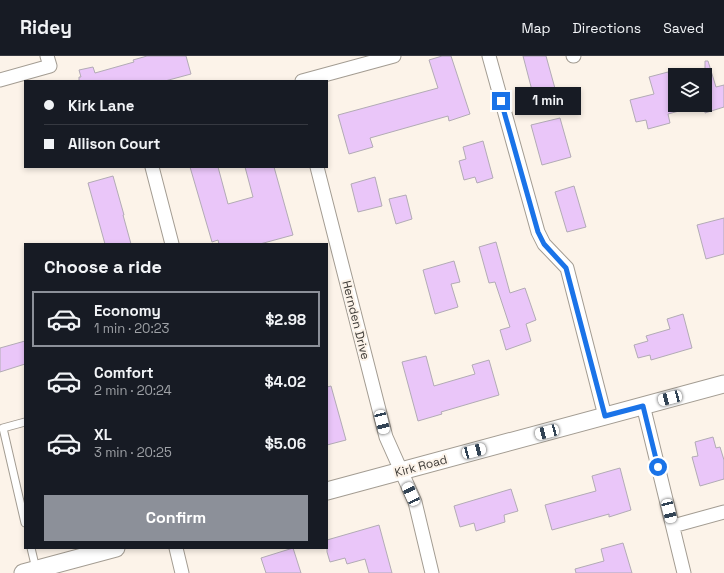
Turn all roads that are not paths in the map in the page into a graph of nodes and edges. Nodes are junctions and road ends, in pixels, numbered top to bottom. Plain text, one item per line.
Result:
1 (394, 56) edge
2 (489, 56) edge
3 (48, 61) edge
4 (0, 80) edge
5 (306, 80) edge
6 (152, 168) edge
7 (316, 168) edge
8 (172, 243) edge
9 (724, 384) edge
10 (643, 406) junction
11 (605, 416) junction
12 (24, 422) edge
13 (400, 471) junction
14 (328, 491) edge
15 (724, 512) edge
16 (24, 519) edge
17 (672, 526) junction
18 (31, 549) edge
19 (112, 549) edge
20 (176, 549) edge
21 (30, 571) edge
22 (182, 573) edge
23 (432, 573) edge
24 (684, 573) edge

1 - 5 street
2 - 11 street
3 - 4 street
6 - 8 street
7 - 13 street, Hernden Drive
9 - 10 street, Kirk Road
10 - 11 street, Kirk Road
10 - 17 street
11 - 13 street, Kirk Road
12 - 16 lane
13 - 14 street, Kirk Road
13 - 23 street, Hernden Drive
15 - 17 street
17 - 24 street
18 - 21 lane
19 - 21 street
20 - 22 street

